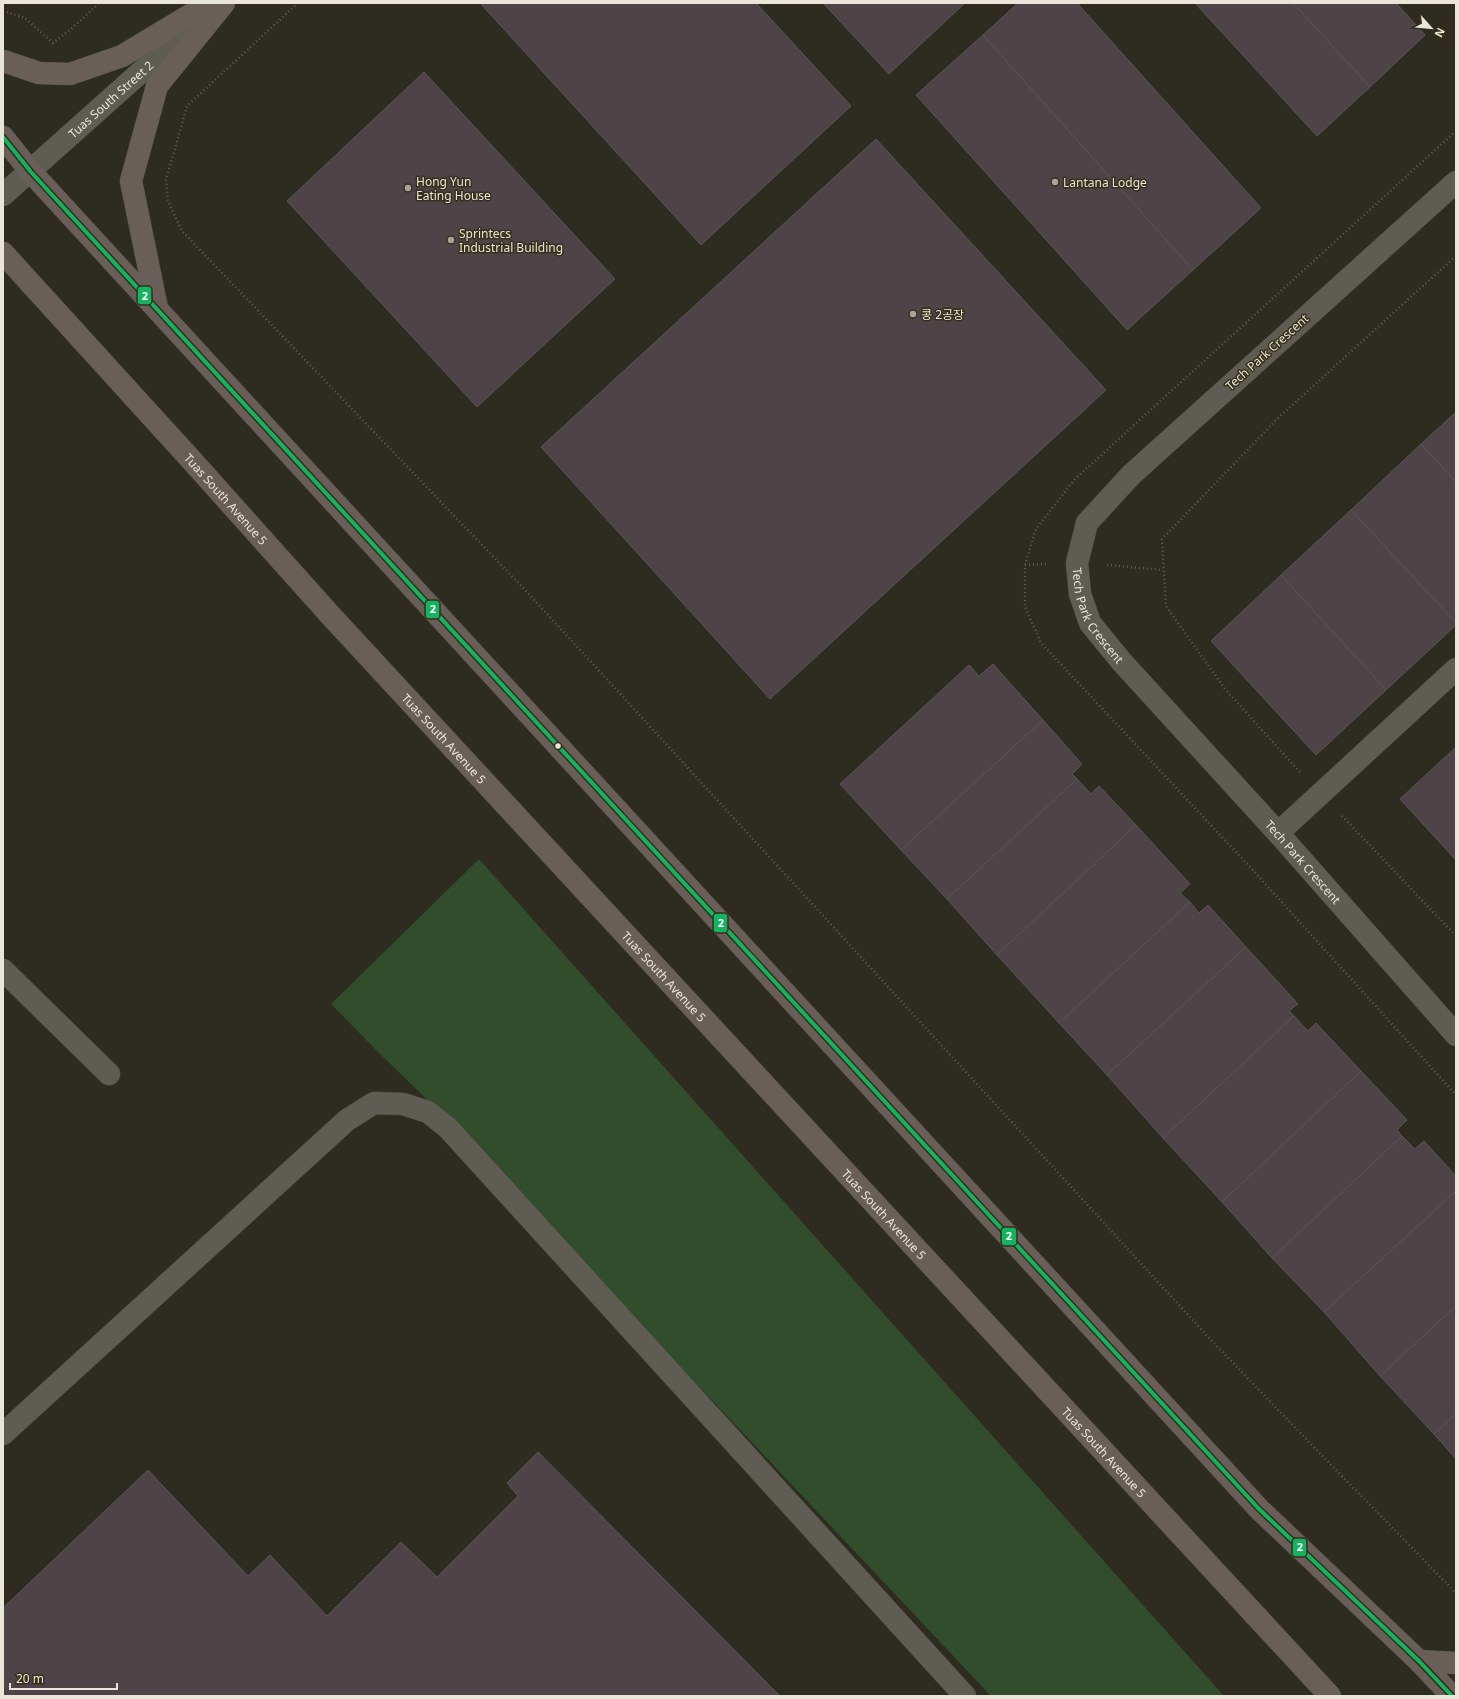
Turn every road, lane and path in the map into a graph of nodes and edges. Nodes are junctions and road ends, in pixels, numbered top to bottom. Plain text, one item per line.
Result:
1 (99, 3) edge
2 (210, 3) edge
3 (219, 3) edge
4 (224, 3) edge
5 (298, 3) edge
6 (3, 11) edge
7 (3, 61) edge
8 (1456, 131) edge
9 (3, 136) edge
10 (31, 172) junction
11 (1456, 182) edge
12 (3, 195) edge
13 (3, 254) edge
14 (1456, 256) edge
15 (157, 308) junction
16 (1456, 669) edge
17 (1320, 793) junction
18 (1278, 833) junction
19 (1456, 936) edge
20 (3, 970) edge
21 (1456, 1035) edge
22 (109, 1074) dead end
23 (1456, 1095) edge
24 (3, 1434) edge
25 (1456, 1592) edge
26 (1419, 1661) junction
27 (1456, 1663) edge
28 (965, 1696) edge
29 (1330, 1696) edge
30 (1452, 1696) edge

1 - 6 path
2 - 7 main road
3 - 10 street, Tuas South Street 2
4 - 15 main road
5 - 25 path
8 - 23 path
9 - 10 main road
10 - 12 street, Tuas South Street 2
10 - 15 main road
11 - 18 street, Tech Park Crescent
13 - 29 main road, Tuas South Avenue 5
14 - 17 path
15 - 26 main road
16 - 17 street
17 - 18 street
17 - 19 path
18 - 21 street, Tech Park Crescent
20 - 22 street
24 - 28 street
26 - 27 main road
26 - 30 main road

